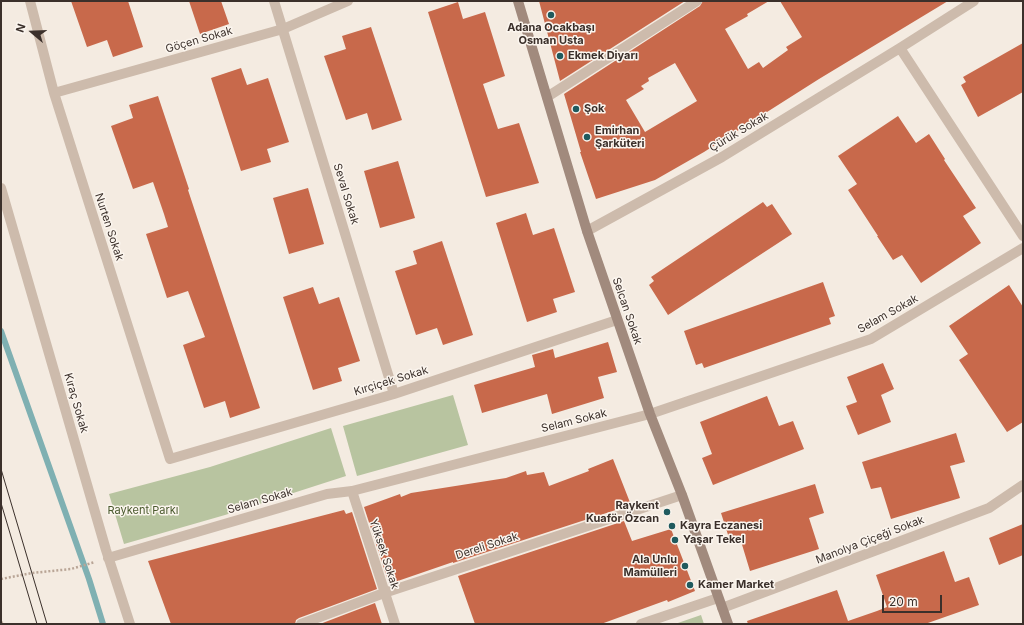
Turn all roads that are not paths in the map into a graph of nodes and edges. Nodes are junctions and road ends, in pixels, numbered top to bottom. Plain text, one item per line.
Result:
1 (30, 1) edge
2 (274, 1) edge
3 (348, 1) edge
4 (518, 1) edge
5 (697, 1) edge
6 (974, 1) edge
7 (283, 29) junction
8 (900, 48) junction
9 (54, 93) junction
10 (547, 97) junction
11 (1, 188) edge
12 (587, 231) junction
13 (1023, 236) edge
14 (1023, 248) edge
15 (617, 320) junction
16 (394, 394) junction
17 (650, 414) junction
18 (170, 459) joint
19 (1023, 485) edge
20 (352, 491) junction
21 (682, 494) junction
22 (108, 558) junction
23 (384, 593) junction
24 (718, 598) junction
25 (722, 608) junction
26 (130, 624) edge
27 (301, 624) edge
28 (395, 624) edge
29 (641, 624) edge
30 (728, 624) edge

1 - 9 street, Nurten Sokak
2 - 7 street, Seval Sokak
3 - 7 street, Göçen Sokak
4 - 10 street, Selcan Sokak
5 - 10 street
6 - 8 street, Çürük Sokak
7 - 9 street, Göçen Sokak
7 - 16 street, Seval Sokak
8 - 12 street, Çürük Sokak
8 - 13 street
9 - 18 street, Nurten Sokak
10 - 12 street, Selcan Sokak
11 - 22 street, Kıraç Sokak
12 - 15 street, Selcan Sokak
14 - 17 street, Selam Sokak
15 - 16 street, Kırçiçek Sokak
15 - 17 street, Selcan Sokak
16 - 18 street, Kırçiçek Sokak
17 - 20 street, Selam Sokak
17 - 21 street, Selcan Sokak
19 - 25 street, Manolya Çiçeği Sokak
20 - 22 street, Selam Sokak
20 - 23 street, Yüksek Sokak
21 - 23 street, Dereli Sokak
21 - 24 street, Selcan Sokak
22 - 26 street, Kıraç Sokak
23 - 27 street, Dereli Sokak
23 - 28 street, Yüksek Sokak
24 - 25 street, Selcan Sokak
24 - 29 street
25 - 30 street, Selcan Sokak

